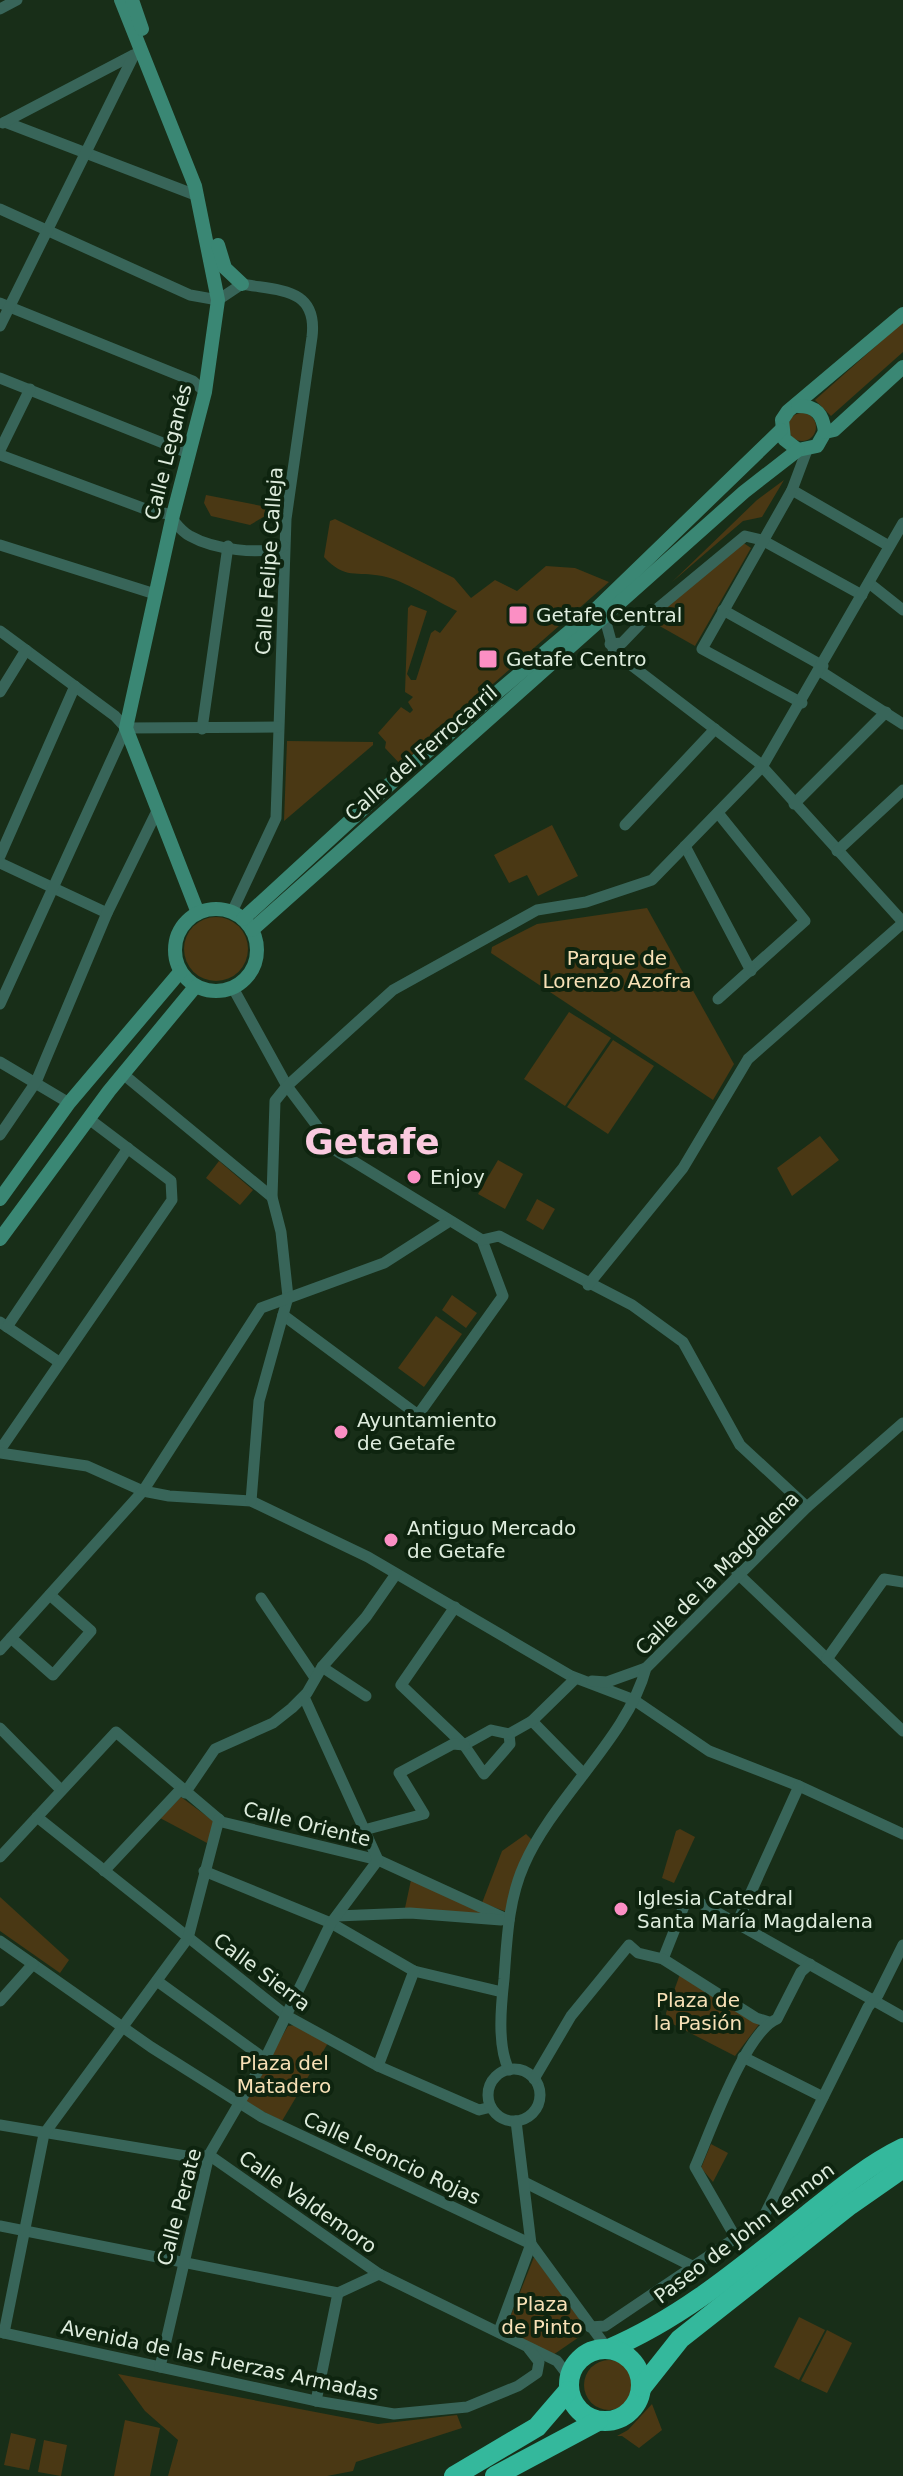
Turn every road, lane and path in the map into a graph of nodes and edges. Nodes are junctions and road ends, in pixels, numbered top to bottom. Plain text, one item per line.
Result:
1 (17, 0) edge
2 (121, 0) edge
3 (132, 0) edge
4 (0, 9) edge
5 (135, 48) junction
6 (2, 123) edge
7 (87, 155) junction
8 (198, 196) junction
9 (0, 209) edge
10 (48, 233) junction
11 (242, 284) junction
12 (218, 300) junction
13 (6, 306) edge
14 (903, 314) edge
15 (0, 326) edge
16 (903, 367) edge
17 (0, 378) edge
18 (30, 389) junction
19 (205, 392) junction
20 (798, 406) junction
21 (781, 430) junction
22 (825, 432) junction
23 (803, 450) junction
24 (0, 453) edge
25 (188, 453) junction
26 (792, 490) junction
27 (172, 517) junction
28 (903, 523) edge
29 (762, 540) junction
30 (0, 545) edge
31 (228, 546) junction
32 (284, 546) junction
33 (889, 546) junction
34 (869, 583) junction
35 (155, 594) junction
36 (862, 595) junction
37 (723, 610) junction
38 (903, 610) edge
39 (605, 619) junction
40 (0, 631) edge
41 (610, 644) junction
42 (26, 650) junction
43 (821, 668) junction
44 (75, 686) junction
45 (0, 692) edge
46 (802, 703) junction
47 (886, 712) junction
48 (903, 724) edge
49 (278, 727) junction
50 (126, 728) junction
51 (202, 729) junction
52 (715, 729) junction
53 (762, 767) junction
54 (903, 790) edge
55 (794, 804) junction
56 (156, 813) junction
57 (718, 813) junction
58 (625, 825) dead end
59 (685, 846) junction
60 (837, 851) junction
61 (0, 856) edge
62 (0, 863) edge
63 (52, 886) junction
64 (899, 908) edge
65 (107, 913) junction
66 (198, 913) junction
67 (242, 920) junction
68 (903, 922) edge
69 (751, 971) junction
70 (180, 972) junction
71 (195, 987) junction
72 (233, 988) junction
73 (718, 999) dead end
74 (0, 1004) edge
75 (0, 1062) edge
76 (123, 1074) junction
77 (36, 1082) junction
78 (287, 1086) junction
79 (69, 1103) junction
80 (89, 1119) junction
81 (0, 1135) edge
82 (128, 1148) junction
83 (272, 1197) junction
84 (0, 1199) edge
85 (448, 1222) junction
86 (0, 1239) edge
87 (482, 1240) junction
88 (588, 1285) junction
89 (288, 1297) junction
90 (283, 1315) junction
91 (4, 1324) edge
92 (59, 1362) junction
93 (901, 1429) edge
94 (0, 1452) edge
95 (143, 1491) junction
96 (251, 1501) junction
97 (807, 1507) junction
98 (737, 1573) junction
99 (396, 1574) junction
100 (903, 1582) edge
101 (50, 1595) junction
102 (261, 1598) dead end
103 (455, 1607) junction
104 (11, 1638) junction
105 (0, 1650) edge
106 (827, 1659) junction
107 (646, 1668) junction
108 (318, 1673) junction
109 (575, 1679) junction
110 (366, 1696) dead end
111 (304, 1697) junction
112 (634, 1700) junction
113 (532, 1721) junction
114 (0, 1728) edge
115 (903, 1731) edge
116 (509, 1734) junction
117 (464, 1745) junction
118 (583, 1773) junction
119 (799, 1786) junction
120 (61, 1790) junction
121 (183, 1791) junction
122 (37, 1817) junction
123 (219, 1819) junction
124 (364, 1830) junction
125 (903, 1834) edge
126 (0, 1857) edge
127 (378, 1860) junction
128 (104, 1871) junction
129 (204, 1871) junction
130 (334, 1920) junction
131 (509, 1920) junction
132 (737, 1923) junction
133 (188, 1938) junction
134 (0, 1941) edge
135 (903, 1945) edge
136 (663, 1959) junction
137 (33, 1964) junction
138 (810, 1964) junction
139 (414, 1971) junction
140 (157, 1981) junction
141 (502, 1992) junction
142 (874, 2000) junction
143 (0, 2001) edge
144 (287, 2016) junction
145 (903, 2017) edge
146 (769, 2022) junction
147 (124, 2028) junction
148 (743, 2057) junction
149 (265, 2059) junction
150 (378, 2066) junction
151 (509, 2070) junction
152 (534, 2079) junction
153 (823, 2097) junction
154 (240, 2104) junction
155 (491, 2107) junction
156 (516, 2121) junction
157 (0, 2125) edge
158 (44, 2134) junction
159 (903, 2148) edge
160 (209, 2155) junction
161 (903, 2168) edge
162 (524, 2182) junction
163 (0, 2226) edge
164 (23, 2230) junction
165 (737, 2240) junction
166 (531, 2244) junction
167 (182, 2261) junction
168 (694, 2267) junction
169 (379, 2274) junction
170 (338, 2293) junction
171 (590, 2327) junction
172 (499, 2331) junction
173 (2, 2332) edge
174 (525, 2346) junction
175 (608, 2349) junction
176 (160, 2367) junction
177 (569, 2384) junction
178 (642, 2387) junction
179 (316, 2401) junction
180 (598, 2421) junction
181 (454, 2476) edge
182 (495, 2476) edge

1 - 4 street
2 - 5 street, Calle Leganés
3 - 11 street
5 - 6 street
5 - 7 street
5 - 8 street, Calle Leganés
6 - 7 street
7 - 8 street
7 - 10 street
8 - 12 street, Calle Leganés
9 - 10 street
10 - 12 street
10 - 13 street
11 - 12 street
11 - 32 street, Calle Felipe Calleja
12 - 19 street, Calle Leganés
13 - 15 street
13 - 19 street
14 - 20 street
16 - 22 street
17 - 18 street
18 - 24 street
18 - 25 street
19 - 25 street, Calle Leganés
20 - 21 street
20 - 22 street
21 - 23 street
21 - 67 street, Calle del Ferrocarril
22 - 23 street
23 - 26 street
23 - 39 street, Calle del Ferrocarril
24 - 27 street
25 - 27 street, Calle Leganés
26 - 29 street
26 - 33 street
27 - 31 street
27 - 35 street, Calle Leganés
28 - 33 street
29 - 36 street
29 - 37 street
29 - 41 street
30 - 35 street
31 - 32 street
31 - 51 street
32 - 49 street, Calle Felipe Calleja
33 - 34 street
34 - 36 street
34 - 38 street
35 - 50 street, Calle Leganés
36 - 43 street
37 - 43 street
37 - 46 street
39 - 41 street
39 - 67 street, Calle del Ferrocarril
40 - 42 street
41 - 52 street
42 - 44 street
42 - 45 street
43 - 46 street
43 - 47 street
44 - 50 street
44 - 61 street
46 - 53 street
47 - 48 street
47 - 55 street
49 - 51 street
49 - 67 street, Calle Felipe Calleja
50 - 51 street
50 - 56 street
50 - 63 street
52 - 53 street
52 - 58 street
53 - 55 street
53 - 57 street
54 - 60 street
55 - 60 street
56 - 65 street
56 - 66 street
57 - 59 street
57 - 69 street
59 - 69 street
59 - 78 street
60 - 64 street
62 - 63 street
63 - 65 street
63 - 74 street
64 - 68 street
65 - 77 street
66 - 67 street
66 - 70 street
67 - 72 street
68 - 88 street
69 - 73 street
70 - 71 street
70 - 79 street
71 - 72 street
71 - 76 street
72 - 78 street
75 - 77 street
76 - 80 street
76 - 83 street
77 - 79 street
77 - 81 street
78 - 83 street
78 - 85 street
79 - 84 street
80 - 82 street
80 - 86 street
82 - 91 street
82 - 92 street
83 - 89 street
85 - 87 street
85 - 89 street
87 - 88 street
87 - 90 street
88 - 97 street
89 - 90 street
89 - 95 street
90 - 96 street
91 - 92 street
92 - 94 street
93 - 97 street, Calle de la Magdalena
94 - 95 street
95 - 96 street
95 - 101 street
96 - 99 street
97 - 98 street, Calle de la Magdalena
98 - 106 street
98 - 107 street, Calle de la Magdalena
99 - 103 street
99 - 108 street
100 - 106 street
101 - 104 street
101 - 104 street
102 - 108 street
103 - 109 street
103 - 117 street
104 - 105 street
106 - 115 street
107 - 109 street
107 - 112 street, Calle de la Magdalena
108 - 110 street
108 - 111 street
109 - 112 street
109 - 113 street
111 - 121 street
111 - 124 street
112 - 118 street, Calle de la Magdalena
112 - 119 street
113 - 116 street
113 - 118 street
114 - 120 street
116 - 117 street
116 - 117 street
117 - 124 street
118 - 131 street, Calle de la Magdalena
119 - 125 street
119 - 132 street
120 - 121 street, Calle Oriente
120 - 122 street
121 - 123 street, Calle Oriente
121 - 128 street
122 - 126 street
122 - 128 street, Calle Sierra
123 - 127 street, Calle Oriente
123 - 129 street
124 - 127 street
127 - 130 street, Calle Perate
127 - 131 street, Calle Oriente
128 - 133 street, Calle Sierra
129 - 130 street
129 - 133 street
130 - 131 street
130 - 139 street
130 - 144 street, Calle Perate
131 - 141 street, Calle de la Magdalena
132 - 136 street
132 - 138 street
133 - 140 street
133 - 144 street, Calle Sierra
134 - 137 street, Calle Leoncio Rojas
135 - 142 street
136 - 146 street
136 - 152 street
137 - 143 street
137 - 147 street, Calle Leoncio Rojas
138 - 142 street
138 - 146 street
139 - 141 street
139 - 150 street
140 - 147 street
140 - 149 street
141 - 151 street, Calle de la Magdalena
142 - 145 street
142 - 153 street
144 - 149 street, Calle Perate
144 - 150 street, Calle Sierra
146 - 148 street
147 - 154 street, Calle Leoncio Rojas
147 - 158 street
148 - 153 street
148 - 165 street
149 - 154 street, Calle Perate
150 - 155 street, Calle Sierra
151 - 152 street
151 - 155 street
152 - 156 street
153 - 165 street
154 - 160 street, Calle Perate
154 - 166 street, Calle Leoncio Rojas
155 - 156 street
156 - 162 street
157 - 158 street, Calle Valdemoro
158 - 160 street, Calle Valdemoro
158 - 164 street
159 - 175 highway, Paseo de John Lennon
160 - 167 street, Calle Perate
160 - 169 street, Calle Valdemoro
161 - 178 highway, Paseo de John Lennon
162 - 166 street
162 - 168 street
163 - 164 street
164 - 167 street
164 - 173 street
165 - 168 street
166 - 171 street
166 - 172 street
167 - 170 street
167 - 176 street, Calle Perate
168 - 171 street
169 - 170 street
169 - 172 street, Calle Valdemoro
170 - 179 street
171 - 175 street
172 - 174 street, Calle Valdemoro
173 - 176 street, Avenida de las Fuerzas Armadas
174 - 177 street, Calle Valdemoro
174 - 179 street, Avenida de las Fuerzas Armadas
175 - 177 highway
175 - 178 highway
176 - 179 street, Avenida de las Fuerzas Armadas
177 - 180 highway
177 - 181 highway
178 - 180 highway
180 - 182 highway

